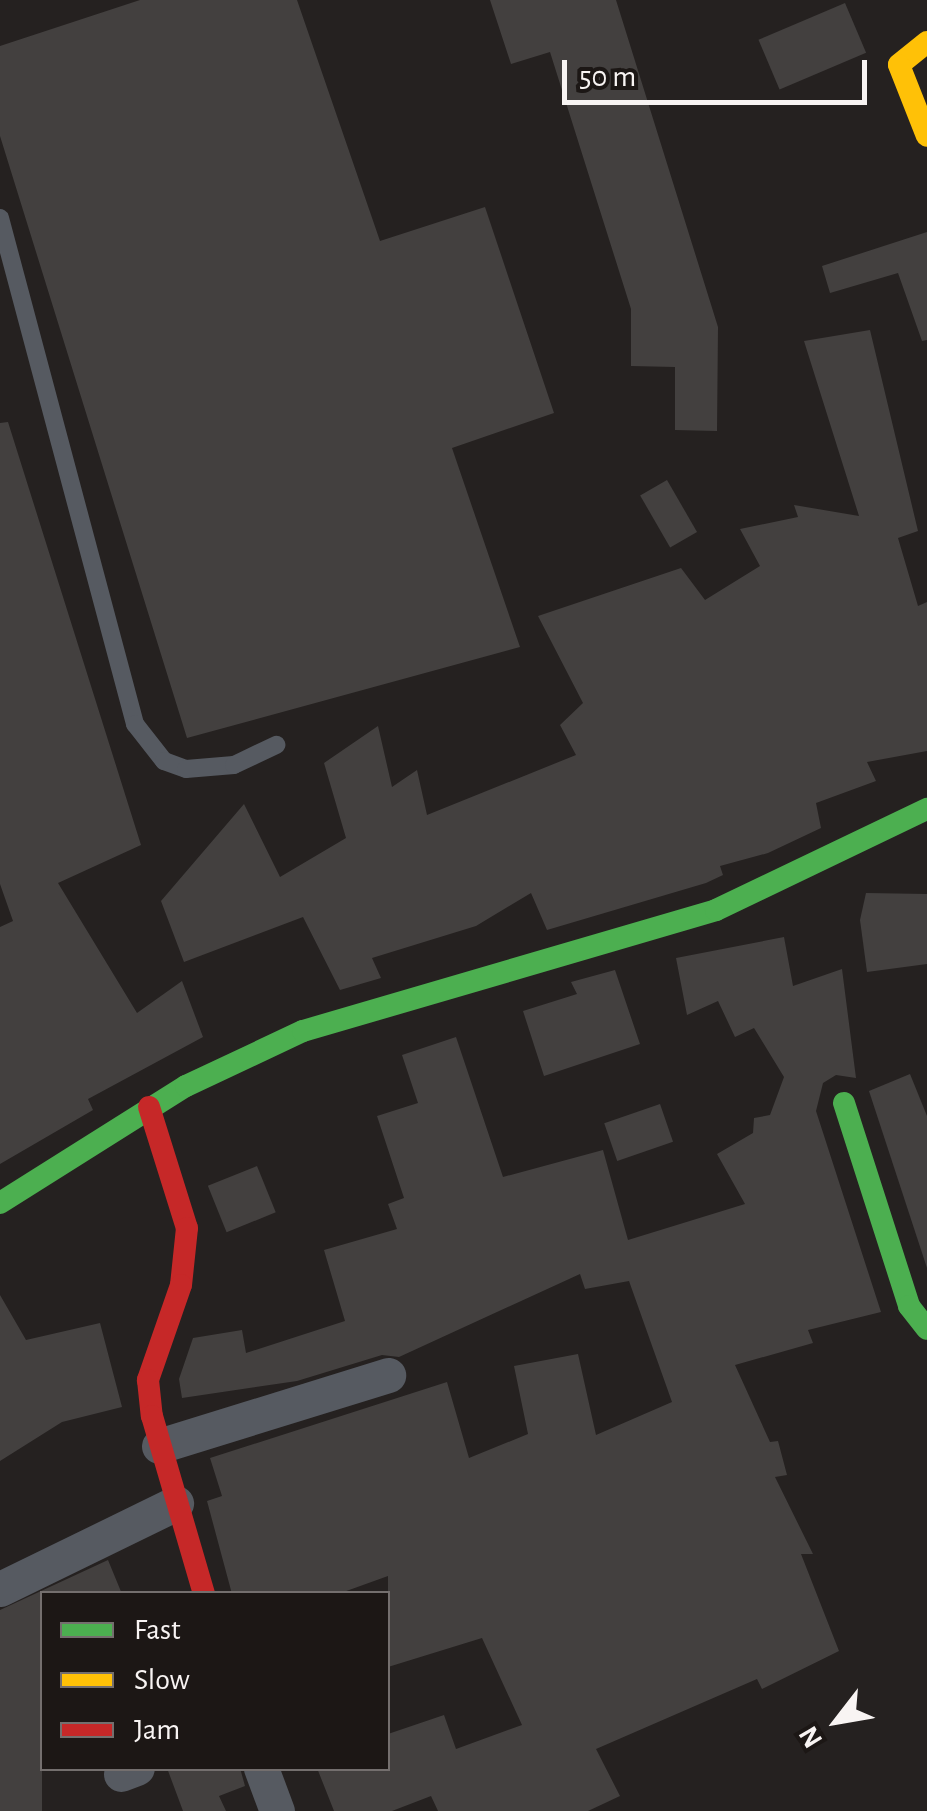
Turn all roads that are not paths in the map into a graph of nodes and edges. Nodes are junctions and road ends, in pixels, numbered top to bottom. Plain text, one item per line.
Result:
1 (927, 42) edge
2 (927, 136) edge
3 (0, 218) edge
4 (276, 745) dead end
5 (927, 809) edge
6 (844, 1103) dead end
7 (149, 1107) junction
8 (0, 1202) edge
9 (927, 1330) edge
10 (388, 1375) dead end
11 (159, 1446) junction
12 (176, 1503) junction
13 (0, 1589) edge
14 (203, 1591) edge
15 (262, 1771) edge
16 (277, 1811) edge

1 - 2 street
3 - 4 lane
5 - 7 street
6 - 9 street
7 - 8 street
7 - 11 street
10 - 11 street
11 - 12 street
12 - 13 street
12 - 14 street
15 - 16 street

